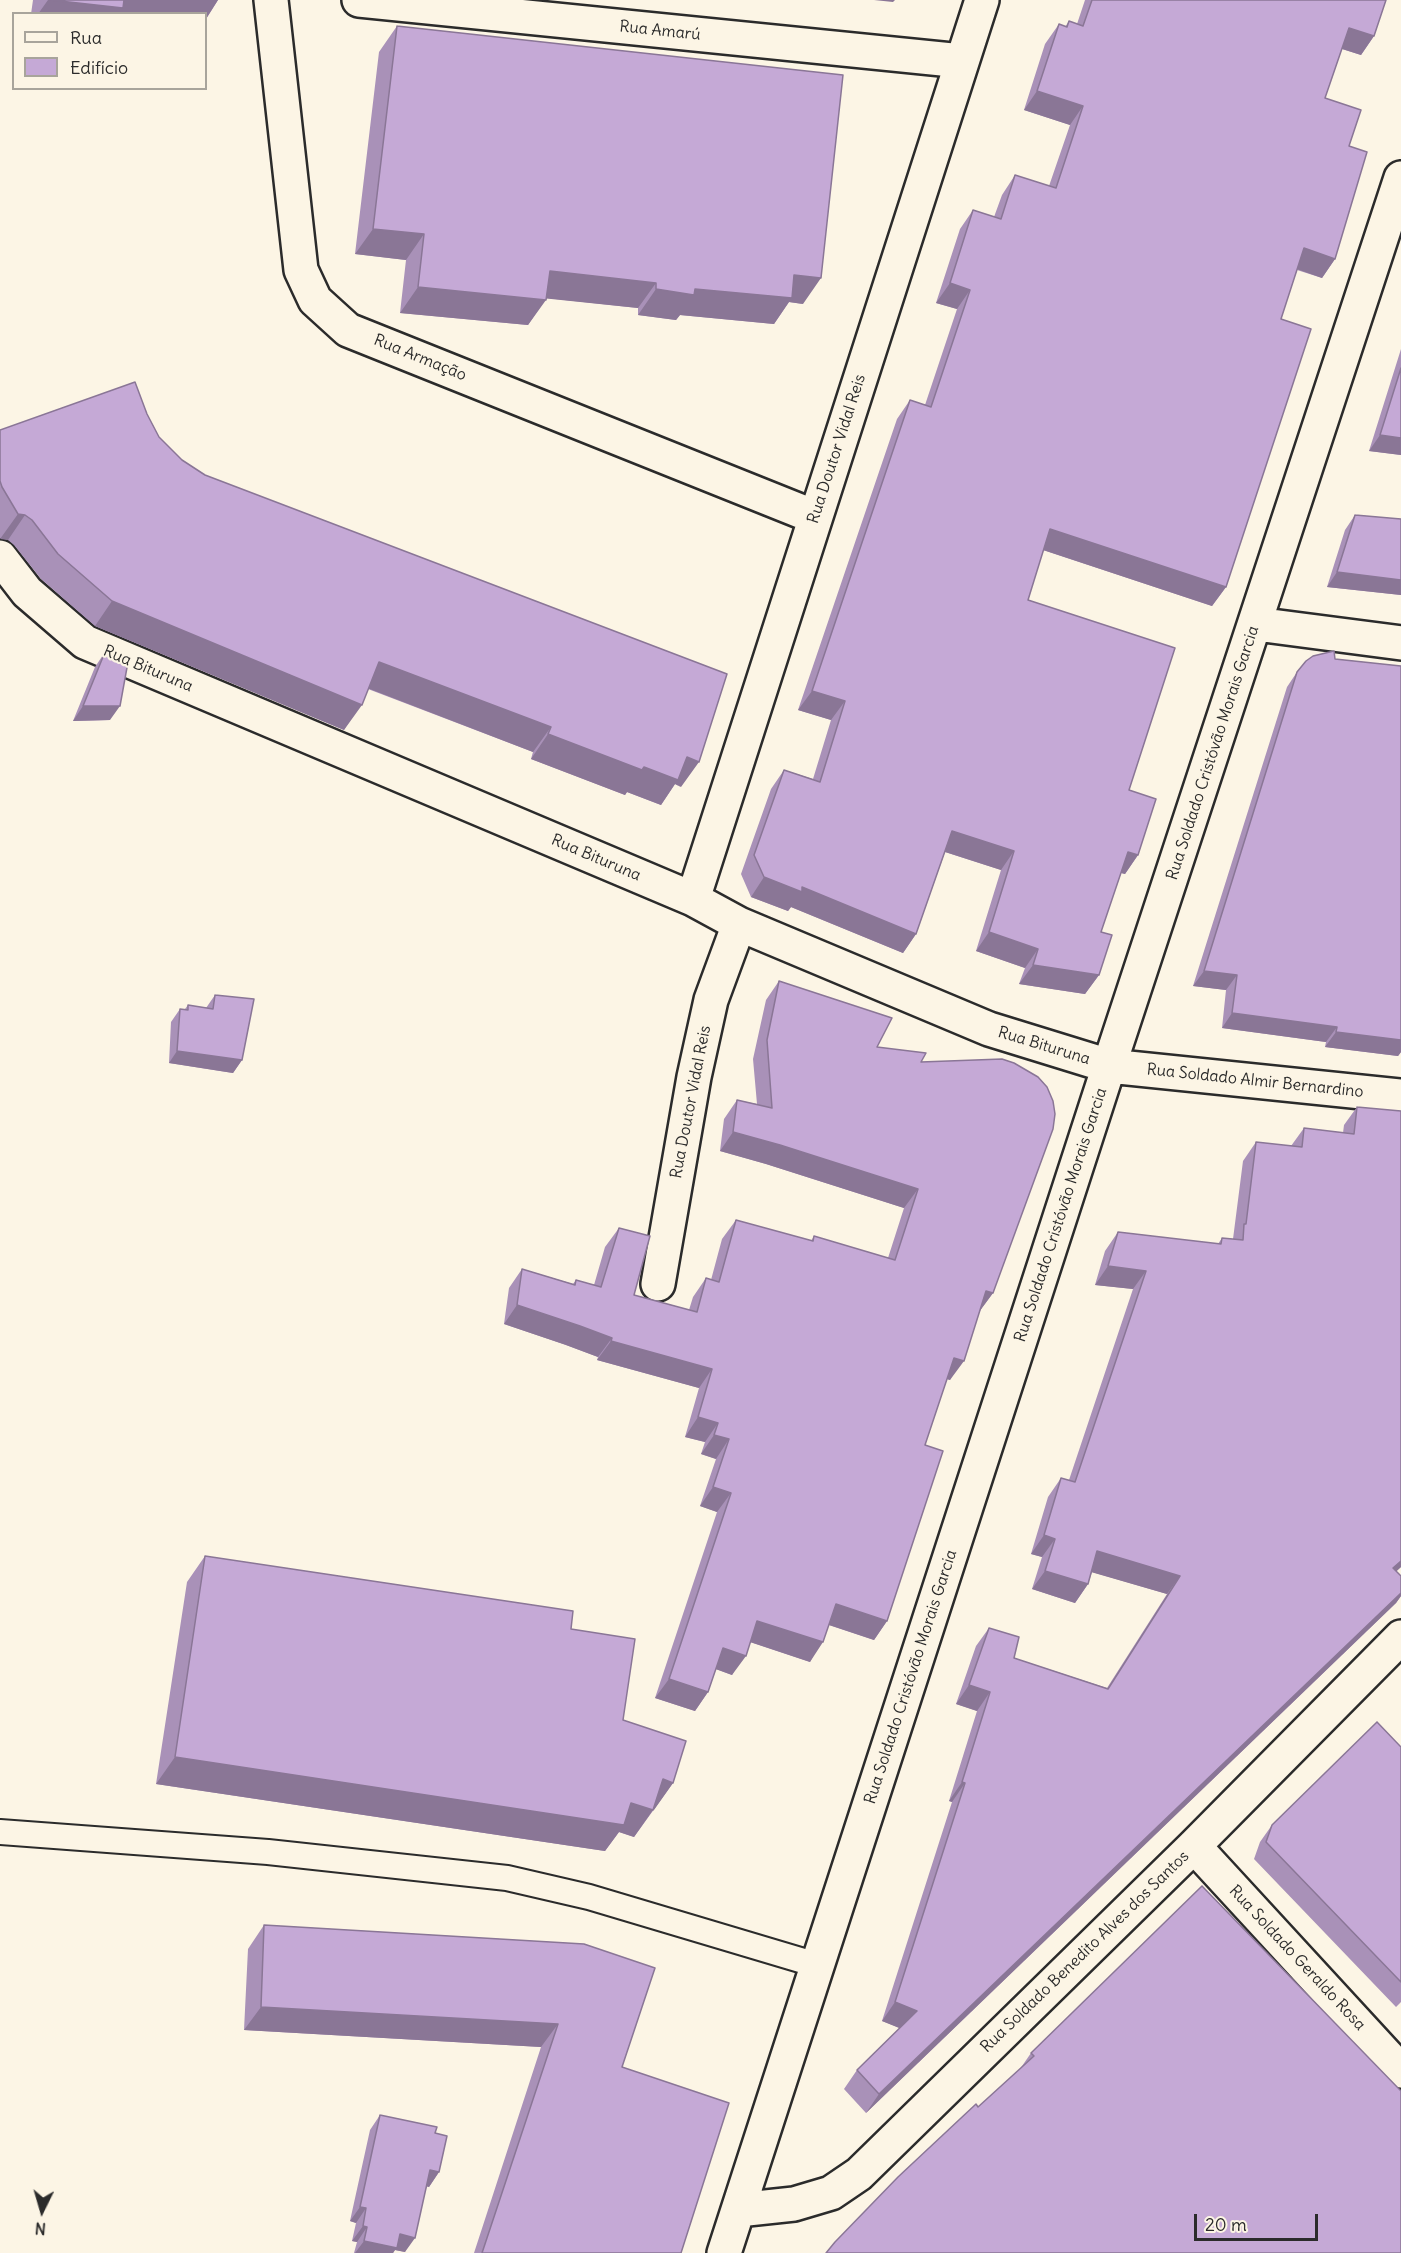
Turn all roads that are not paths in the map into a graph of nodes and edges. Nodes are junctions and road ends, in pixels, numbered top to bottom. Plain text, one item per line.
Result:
1 (271, 0) edge
2 (359, 0) edge
3 (982, 0) edge
4 (962, 61) junction
5 (1400, 184) edge
6 (815, 517) junction
7 (0, 557) edge
8 (1256, 624) junction
9 (1401, 643) edge
10 (693, 899) junction
11 (739, 924) junction
12 (1109, 1066) junction
13 (1401, 1096) edge
14 (658, 1284) dead end
15 (1401, 1637) edge
16 (0, 1832) edge
17 (1194, 1846) junction
18 (818, 1965) junction
19 (1401, 2071) edge
20 (738, 2210) junction
21 (724, 2253) edge

1 - 6 street, Rua Armação
2 - 4 street, Rua Amarú
3 - 4 street, Rua Doutor Vidal Reis
4 - 6 street, Rua Doutor Vidal Reis
5 - 8 street, Rua Soldado Cristóvão Morais Garcia
6 - 10 street, Rua Doutor Vidal Reis
7 - 10 street, Rua Bituruna
8 - 9 street
8 - 12 street, Rua Soldado Cristóvão Morais Garcia
10 - 11 street, Rua Bituruna
11 - 12 street, Rua Bituruna
11 - 14 street, Rua Doutor Vidal Reis
12 - 13 street, Rua Soldado Almir Bernardino
12 - 18 street, Rua Soldado Cristóvão Morais Garcia
15 - 17 street, Rua Soldado Benedito Alves dos Santos
16 - 18 lane
17 - 19 street, Rua Soldado Geraldo Rosa
17 - 20 street, Rua Soldado Benedito Alves dos Santos
18 - 20 street, Rua Soldado Cristóvão Morais Garcia
20 - 21 street, Rua Soldado Cristóvão Morais Garcia

